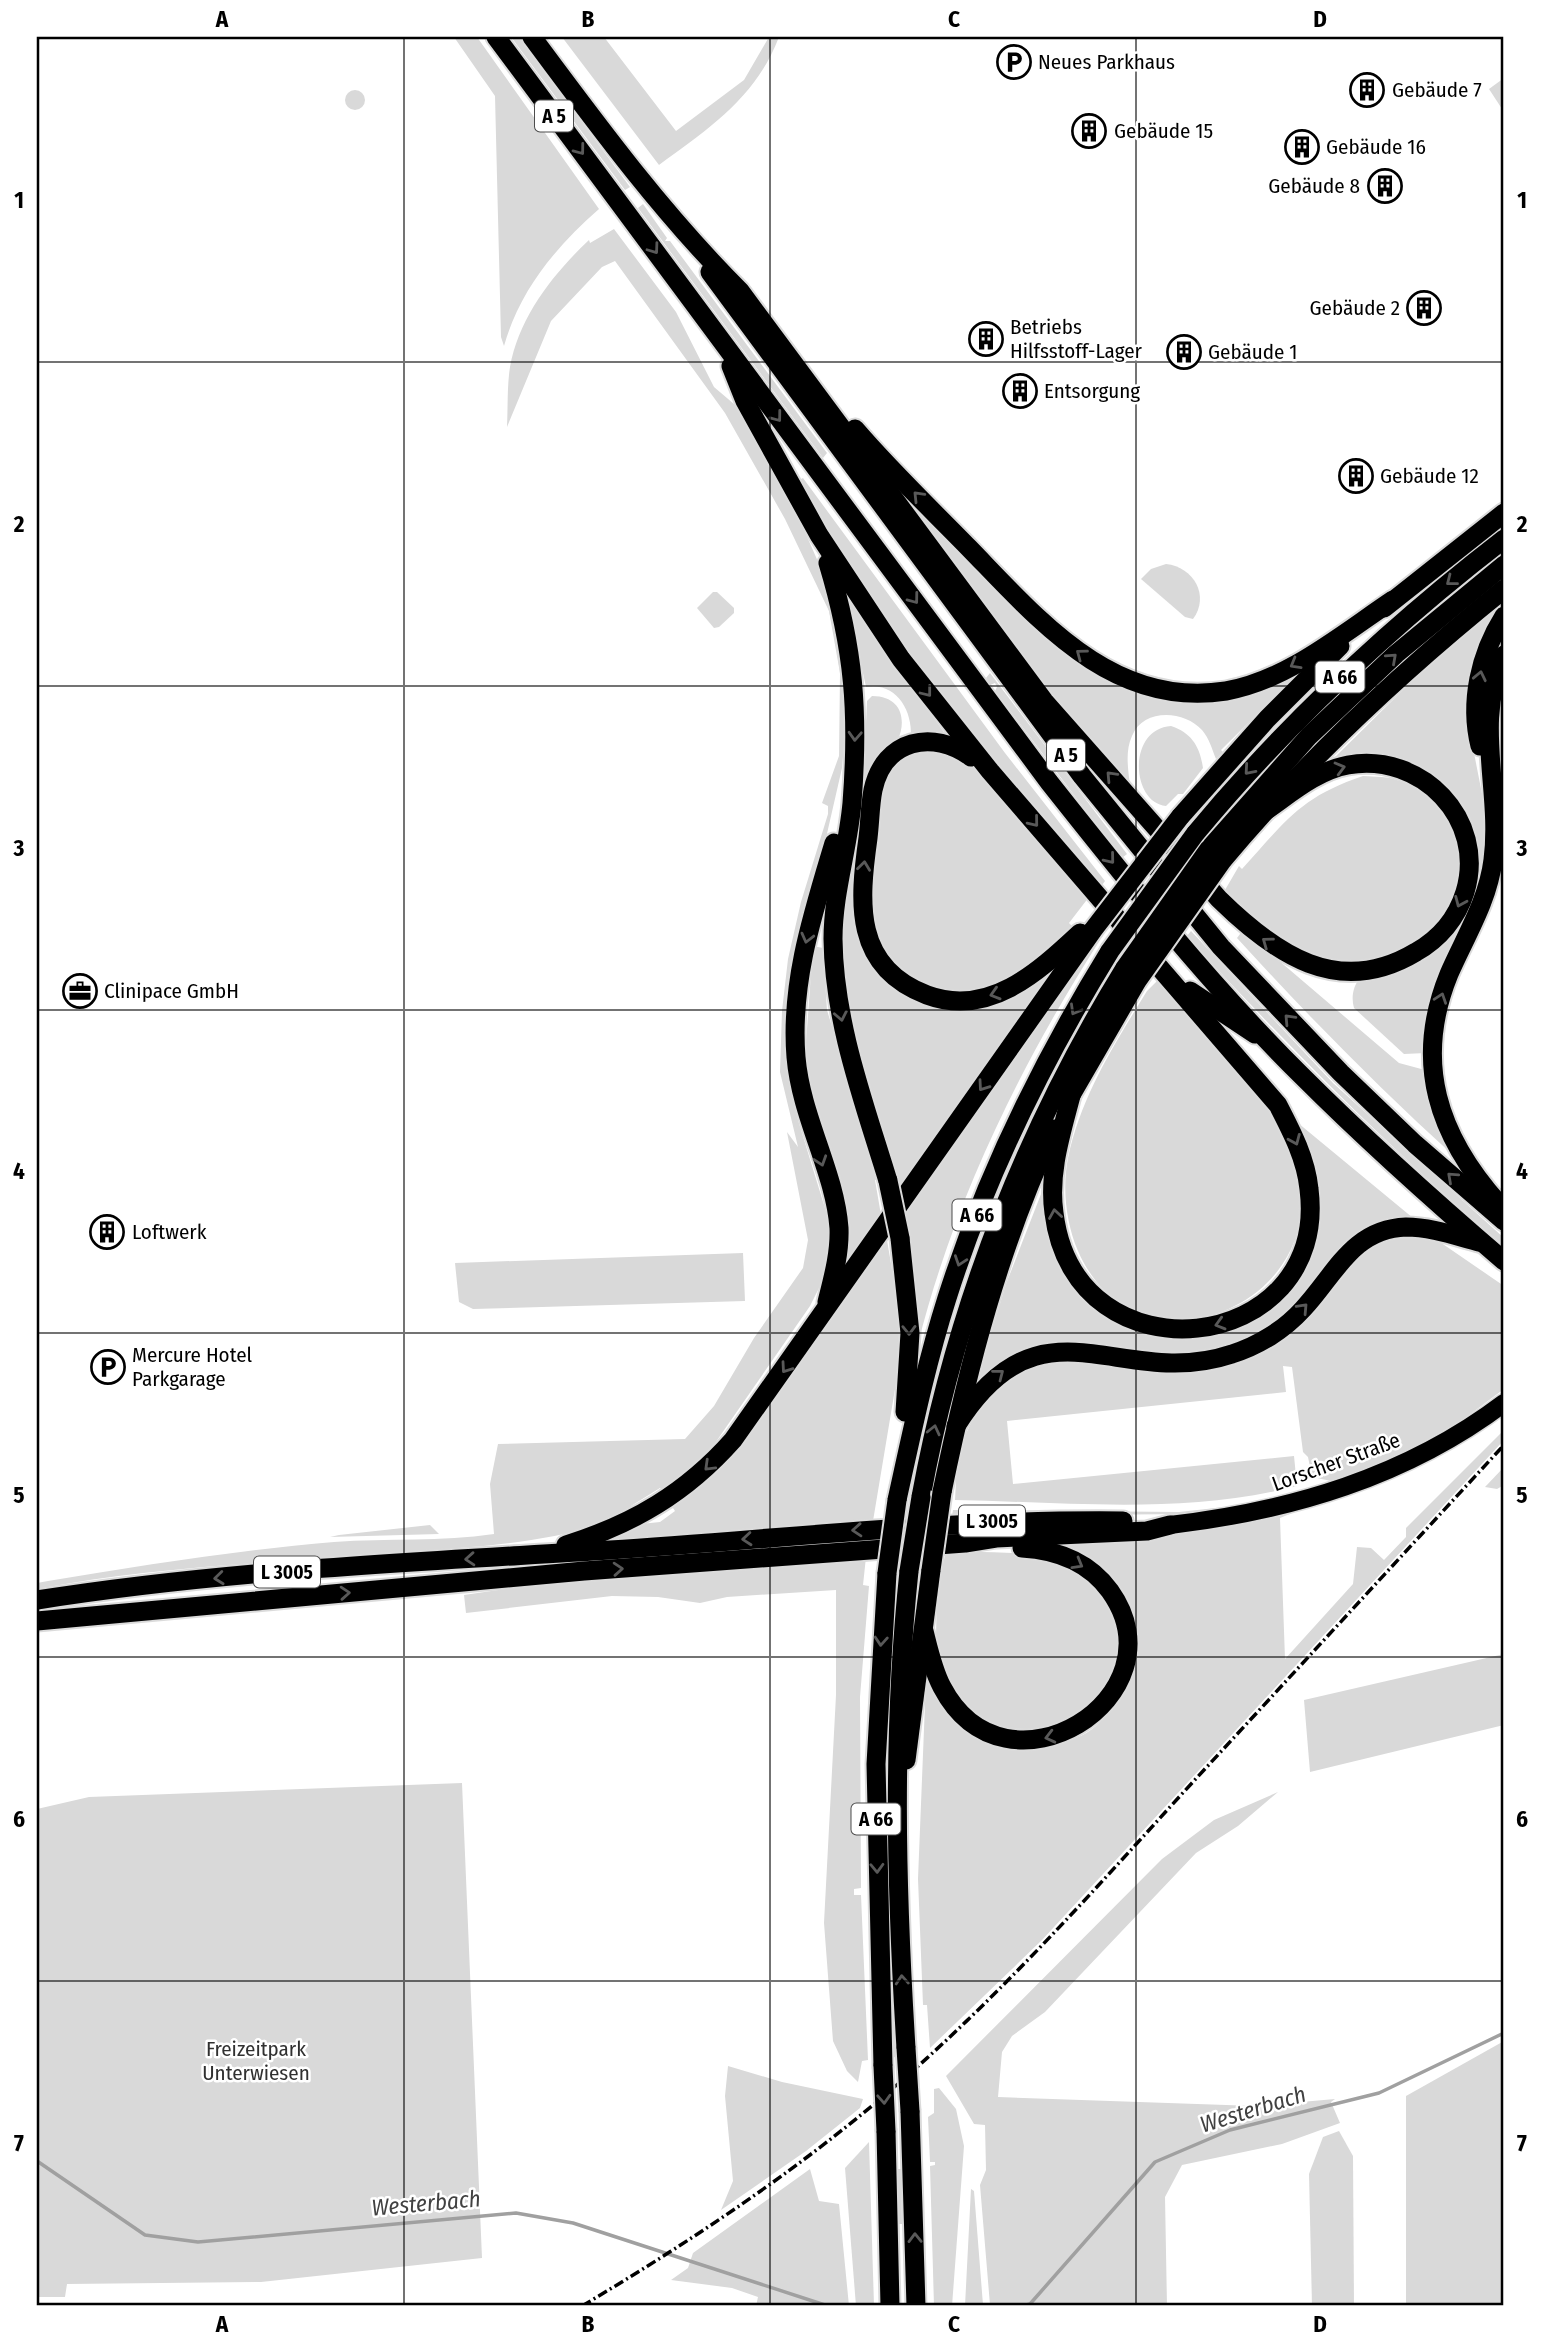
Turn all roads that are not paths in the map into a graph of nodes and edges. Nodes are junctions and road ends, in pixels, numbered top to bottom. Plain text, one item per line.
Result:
1 (496, 37) edge
2 (532, 37) edge
3 (687, 237) junction
4 (740, 291) junction
5 (722, 342) junction
6 (1504, 513) edge
7 (819, 535) junction
8 (1504, 539) edge
9 (1504, 565) edge
10 (1504, 589) edge
11 (1393, 600) junction
12 (1504, 616) edge
13 (1504, 655) edge
14 (990, 771) junction
15 (851, 778) junction
16 (1491, 792) junction
17 (1261, 814) junction
18 (1216, 855) junction
19 (1090, 928) junction
20 (1165, 972) junction
21 (1131, 974) junction
22 (1271, 1043) junction
23 (1072, 1092) junction
24 (1504, 1210) edge
25 (1504, 1221) edge
26 (1483, 1243) junction
27 (1504, 1261) edge
28 (825, 1312) junction
29 (1504, 1403) edge
30 (956, 1426) junction
31 (897, 1500) junction
32 (1170, 1525) junction
33 (965, 1543) junction
34 (538, 1553) junction
35 (37, 1600) edge
36 (130, 1610) junction
37 (37, 1621) edge
38 (924, 1631) junction
39 (37, 1632) edge
40 (896, 1820) junction
41 (890, 2306) edge
42 (916, 2306) edge

1 -> 5 highway, A 5
2 - 3 highway, A 5
3 - 4 highway
25 -> 3 highway, A 5
11 -> 4 highway
17 -> 4 highway
5 - 7 highway
5 -> 22 highway, A 5
6 - 11 highway
7 -> 14 highway
7 -> 15 highway
8 -> 31 highway, A 66, bridge
18 -> 9 highway, A 66
10 - 17 highway
11 - 19 highway, bridge
16 -> 12 highway
13 - 16 highway
19 -> 14 highway
14 -> 20 highway
15 -> 28 highway
15 -> 31 highway, bridge
24 -> 16 highway
17 - 18 highway
18 - 21 highway, bridge
19 -> 28 highway
20 - 22 highway
20 -> 23 highway
21 - 23 highway
40 -> 21 highway, A 66, bridge
22 - 26 highway, A 5
23 - 30 highway
26 - 27 highway, A 5
30 -> 26 highway
28 -> 34 highway
29 - 32 main road, Lorscher Straße
30 - 38 highway, bridge
31 -> 41 highway, A 66, bridge
32 - 33 highway, L 3005
32 -> 34 highway, L 3005
36 -> 33 highway, L 3005
33 -> 38 highway
34 -> 35 highway, L 3005
36 - 37 highway, L 3005
36 - 39 highway
38 - 40 highway
42 -> 40 highway, A 66, bridge

